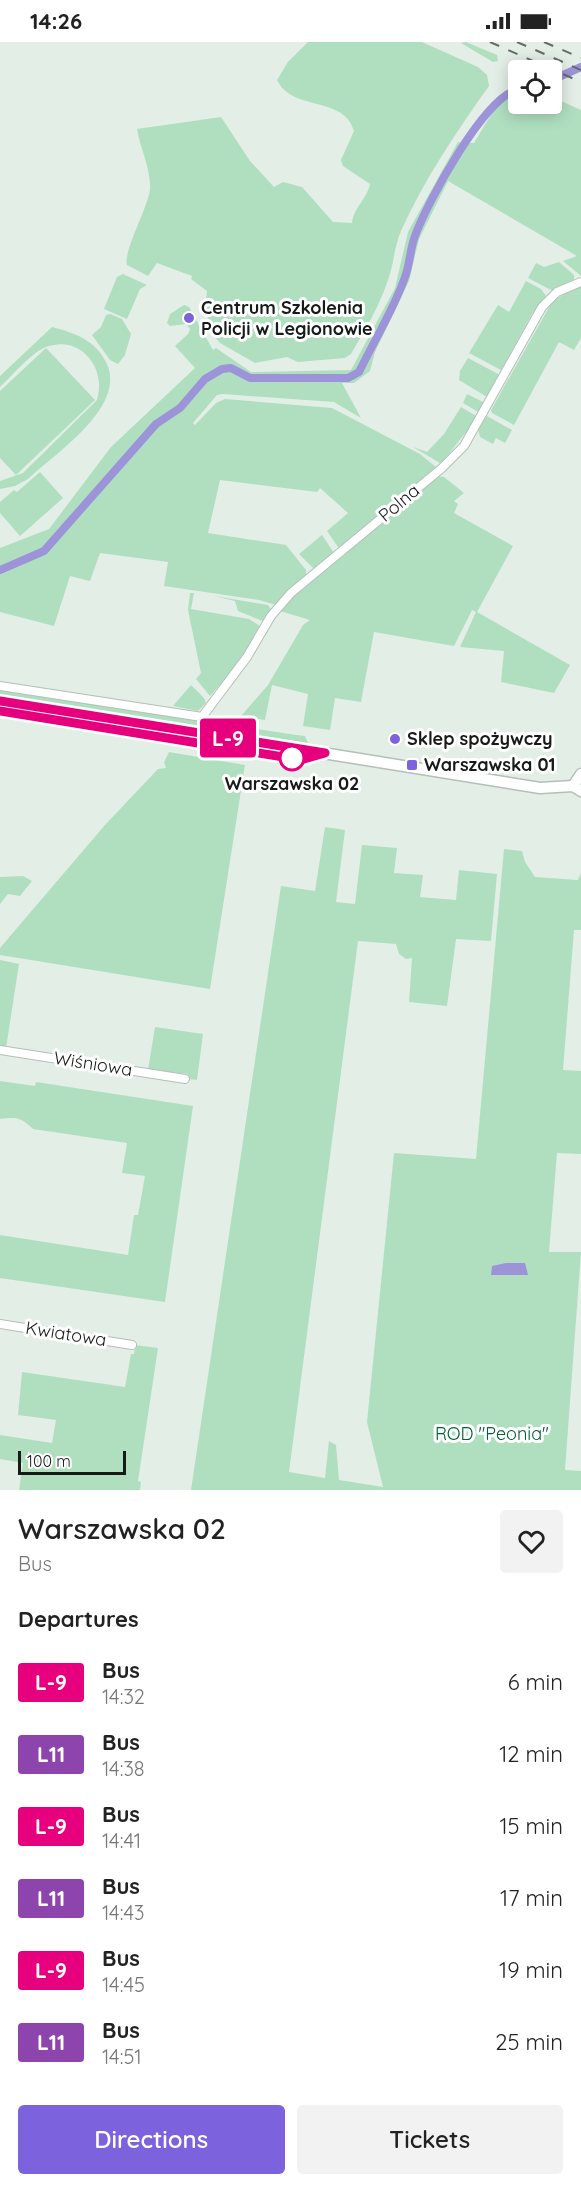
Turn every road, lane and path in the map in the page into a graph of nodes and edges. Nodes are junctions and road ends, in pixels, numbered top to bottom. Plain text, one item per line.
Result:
1 (581, 282) edge
2 (0, 686) edge
3 (0, 701) edge
4 (0, 711) edge
5 (325, 753) junction
6 (581, 774) edge
7 (577, 788) edge
8 (0, 1050) edge
9 (185, 1079) dead end
10 (0, 1324) edge
11 (132, 1345) dead end

1 - 2 street, Polna
3 - 5 main road
4 - 5 main road
5 - 7 main road
6 - 7 main road
8 - 9 street, Wiśniowa
10 - 11 street, Kwiatowa

